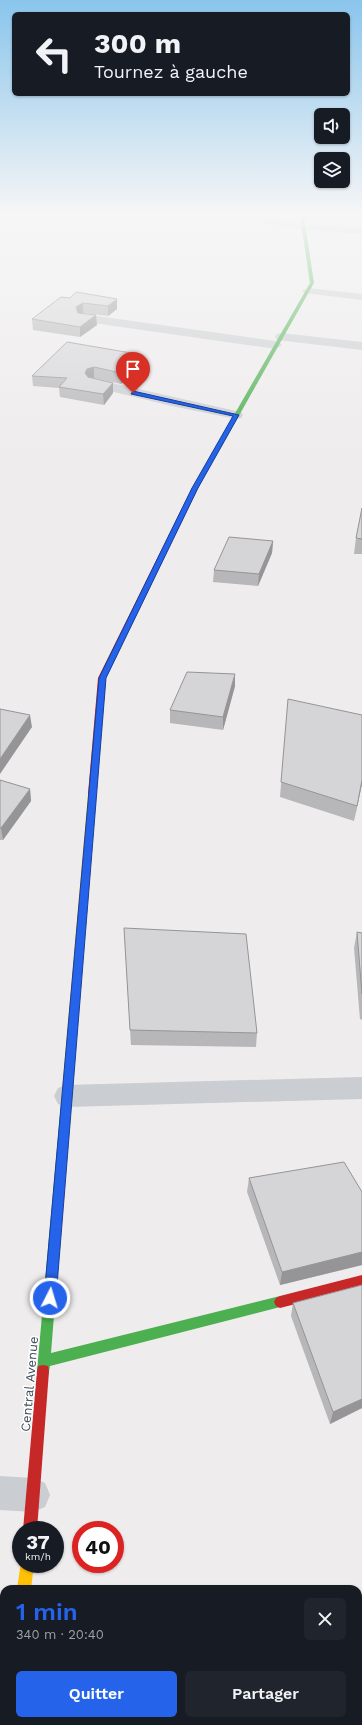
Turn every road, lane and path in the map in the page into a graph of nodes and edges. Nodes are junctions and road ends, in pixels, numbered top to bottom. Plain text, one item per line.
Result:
1 (305, 296) edge
2 (83, 318) edge
3 (279, 341) junction
4 (362, 346) edge
5 (94, 383) edge
6 (236, 415) junction
7 (362, 1088) edge
8 (67, 1096) junction
9 (362, 1281) edge
10 (45, 1361) junction
11 (0, 1492) edge
12 (33, 1495) junction
13 (31, 1521) edge
14 (26, 1573) edge
15 (24, 1585) edge

1 - 3 street, Central Avenue
2 - 3 street
3 - 4 street
3 - 6 street, Central Avenue
5 - 6 street
6 - 8 street, Central Avenue
7 - 8 street
8 - 10 street, Central Avenue
9 - 10 street
10 - 12 street, Central Avenue
11 - 12 street
12 - 13 street, Central Avenue
14 - 15 street

